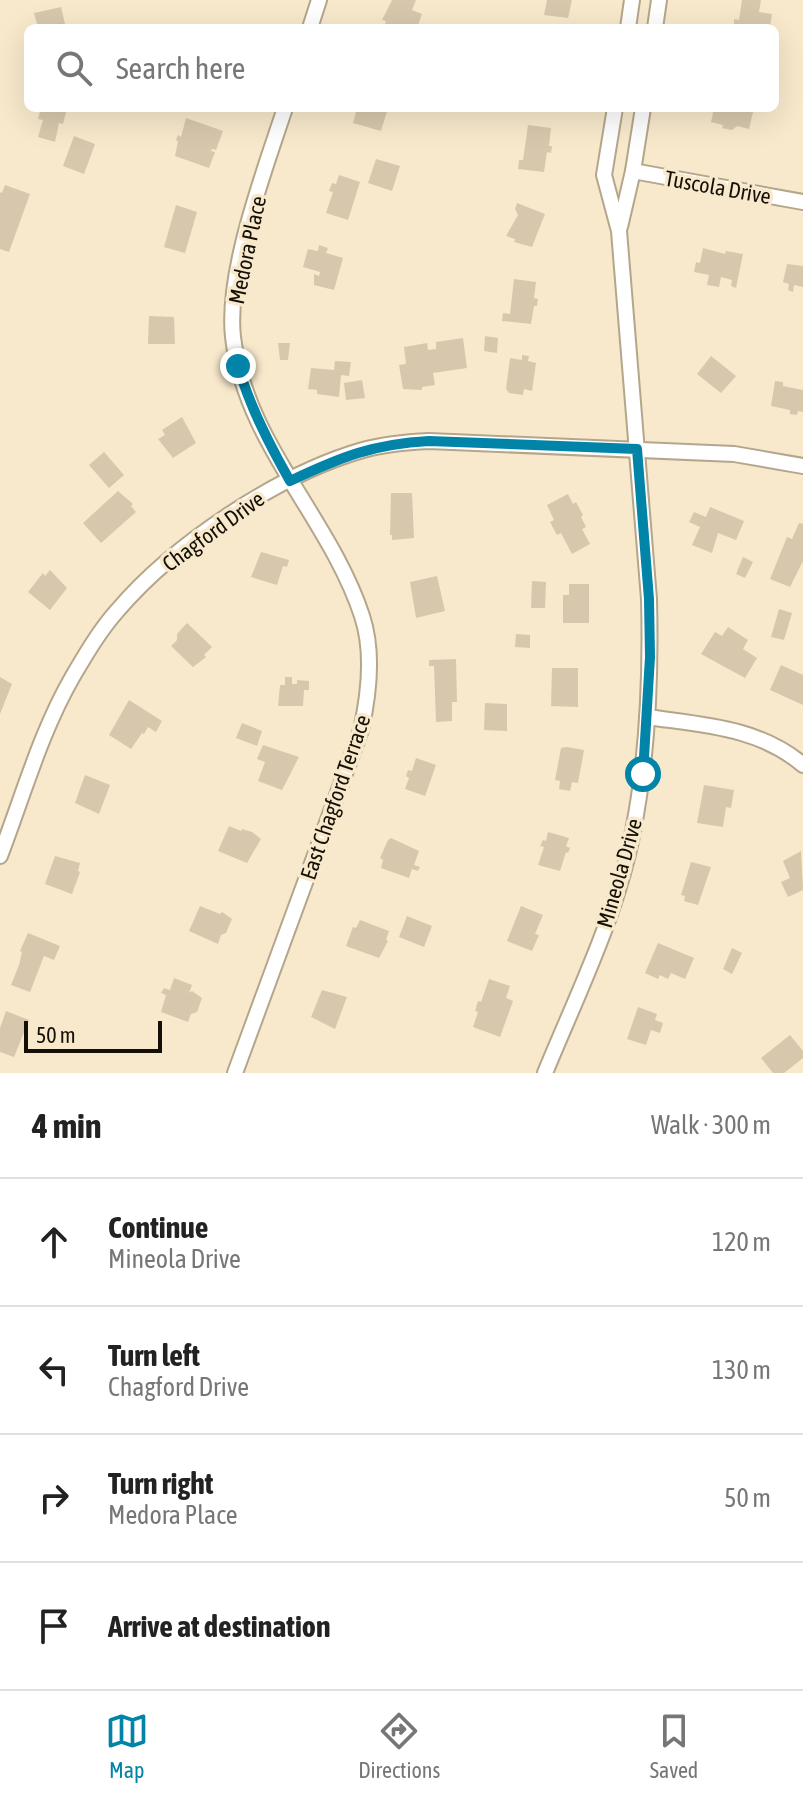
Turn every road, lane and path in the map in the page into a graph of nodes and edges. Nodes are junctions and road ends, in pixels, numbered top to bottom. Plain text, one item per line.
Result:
1 (319, 0) edge
2 (632, 0) edge
3 (659, 0) edge
4 (311, 24) edge
5 (629, 24) edge
6 (656, 24) edge
7 (284, 112) edge
8 (614, 112) edge
9 (642, 112) edge
10 (633, 171) junction
11 (803, 202) edge
12 (619, 231) junction
13 (637, 449) junction
14 (803, 466) edge
15 (290, 481) junction
16 (647, 717) junction
17 (803, 765) edge
18 (0, 856) edge
19 (235, 1073) edge
20 (545, 1073) edge

1 - 4 street
2 - 5 street
3 - 6 street
7 - 15 street, Medora Place
8 - 12 street, Mineola Drive
9 - 10 street, Mineola Drive
10 - 11 street, Tuscola Drive
10 - 12 street, Mineola Drive
12 - 13 street, Mineola Drive
13 - 14 street, Chagford Drive
13 - 15 street, Chagford Drive
13 - 16 street, Mineola Drive
15 - 18 street, Chagford Drive
15 - 19 street, East Chagford Terrace
16 - 17 street
16 - 20 street, Mineola Drive

